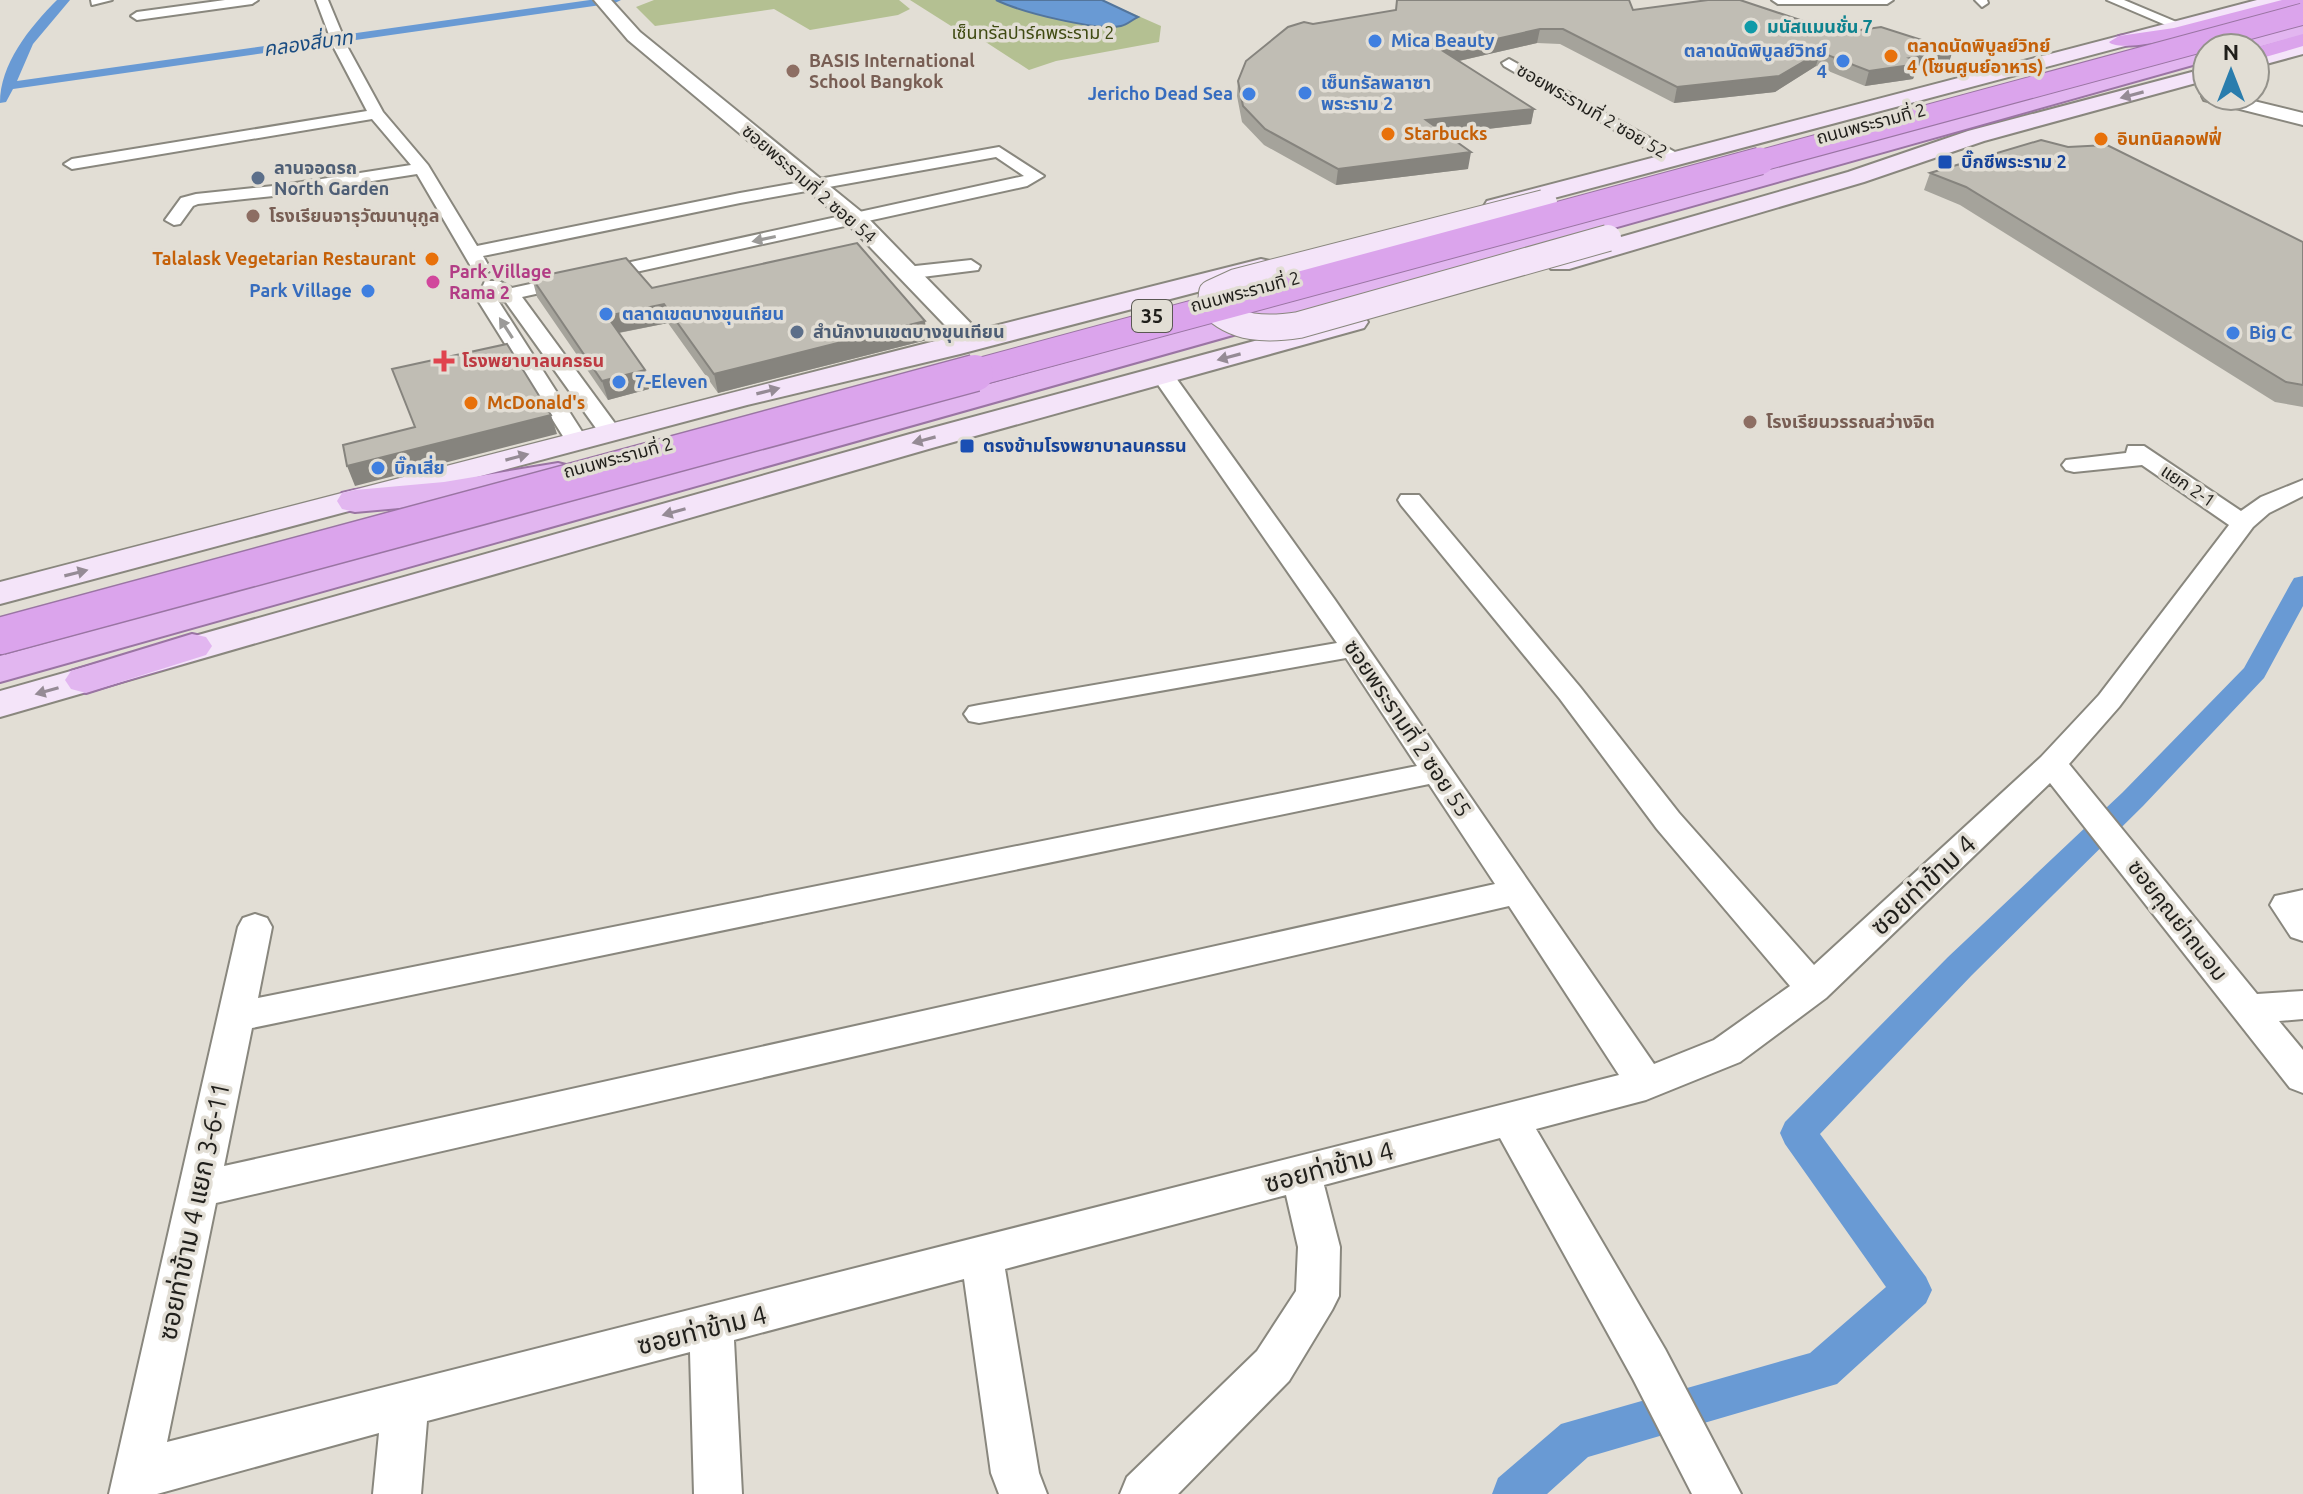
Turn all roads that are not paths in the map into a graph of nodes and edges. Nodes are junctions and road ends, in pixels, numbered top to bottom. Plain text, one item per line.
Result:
1 (252, 0) edge
2 (322, 0) edge
3 (1778, 0) edge
4 (1887, 0) edge
5 (2113, 0) edge
6 (2303, 0) edge
7 (606, 4) edge
8 (2275, 4) edge
9 (2303, 7) edge
10 (2303, 14) edge
11 (137, 16) dead end
12 (2303, 28) edge
13 (2232, 32) edge
14 (2271, 36) edge
15 (2271, 37) edge
16 (2303, 40) edge
17 (2119, 42) joint
18 (2303, 48) edge
19 (2271, 49) edge
20 (2150, 50) junction
21 (2271, 57) edge
22 (2191, 59) edge
23 (1509, 63) edge
24 (2271, 108) edge
25 (2271, 109) edge
26 (2278, 110) junction
27 (376, 114) junction
28 (2303, 117) edge
29 (1829, 120) junction
30 (1948, 145) junction
31 (1676, 159) junction
32 (72, 164) dead end
33 (422, 168) junction
34 (806, 187) junction
35 (174, 220) dead end
36 (848, 221) junction
37 (471, 253) junction
38 (971, 266) dead end
39 (906, 273) junction
40 (496, 292) junction
41 (917, 312) edge
42 (952, 340) junction
43 (1163, 376) junction
44 (611, 433) junction
45 (575, 456) junction
46 (2074, 465) dead end
47 (2303, 487) edge
48 (610, 500) junction
49 (1410, 500) dead end
50 (355, 501) joint
51 (2240, 521) junction
52 (0, 593) edge
53 (0, 623) edge
54 (0, 636) edge
55 (1354, 648) junction
56 (0, 662) edge
57 (0, 669) edge
58 (86, 680) junction
59 (0, 704) edge
60 (979, 714) dead end
61 (2052, 764) junction
62 (1437, 772) junction
63 (1519, 891) junction
64 (2303, 902) edge
65 (255, 927) dead end
66 (2303, 928) edge
67 (1813, 988) junction
68 (2303, 1005) edge
69 (2248, 1009) junction
70 (236, 1017) junction
71 (2303, 1077) edge
72 (1646, 1084) junction
73 (1510, 1119) junction
74 (1301, 1175) junction
75 (199, 1189) junction
76 (982, 1258) junction
77 (711, 1327) junction
78 (405, 1406) junction
79 (136, 1484) edge
80 (397, 1494) edge
81 (718, 1494) edge
82 (1023, 1494) edge
83 (1144, 1494) edge
84 (1717, 1494) edge

1 - 11 street
2 - 27 street
3 - 4 street
5 - 22 street
6 - 8 highway
7 - 34 street, ซอยพระรามที่ 2 ซอย 54
8 - 13 main road, ถนนพระรามที่ 2 / 35
9 - 20 highway, ถนนพระรามที่ 2 / 35
10 - 54 highway, bridge
12 - 14 highway
12 - 15 highway
16 - 19 highway
17 - 22 highway
17 - 29 main road, ถนนพระรามที่ 2 / 35
18 - 21 main road
20 - 22 highway
20 - 45 highway, ถนนพระรามที่ 2 / 35
22 -> 30 main road, ถนนพระรามที่ 2 / 35
22 - 48 highway, ถนนพระรามที่ 2 / 35
22 - 56 highway
23 - 31 street, ซอยพระรามที่ 2 ซอย 52
24 - 26 street
25 - 26 street
26 - 28 street
27 - 32 street
27 - 33 street
29 - 30 main road, bridge
29 - 31 main road, ถนนพระรามที่ 2 / 35
30 -> 43 main road, ถนนพระรามที่ 2 / 35
31 - 42 main road, ถนนพระรามที่ 2 / 35
33 - 35 street
33 - 37 street
34 - 36 street, ซอยพระรามที่ 2 ซอย 54
34 - 36 street
34 - 37 street
36 - 39 street, ซอยพระรามที่ 2 ซอย 54
36 -> 40 street
36 - 41 street, ซอยพระรามที่ 2 ซอย 54
37 - 40 street
38 - 39 street
39 - 42 street, ซอยพระรามที่ 2 ซอย 54
40 - 44 street
45 -> 40 street
44 -> 42 main road, ถนนพระรามที่ 2 / 35
43 - 55 street, ซอยพระรามที่ 2 ซอย 55
43 -> 58 main road, ถนนพระรามที่ 2 / 35
44 - 45 main road, ถนนพระรามที่ 2 / 35
50 -> 45 highway
45 - 53 highway, ถนนพระรามที่ 2 / 35
46 - 51 street, แยก 2-1
47 - 51 street, ซอยท่าข้าม 4
48 - 57 highway, ถนนพระรามที่ 2 / 35
48 - 58 highway
49 - 67 street
52 -> 50 main road
51 - 61 street, ซอยท่าข้าม 4
55 - 60 street
55 - 62 street, ซอยพระรามที่ 2 ซอย 55
58 -> 59 main road, ถนนพระรามที่ 2 / 35
61 - 67 street, ซอยท่าข้าม 4
61 - 69 street, ซอยคุณย่าถนอม
62 - 63 street, ซอยพระรามที่ 2 ซอย 55
62 - 70 street
63 - 72 street, ซอยพระรามที่ 2 ซอย 55
63 - 75 street
64 - 66 street
65 - 70 street, ซอยท่าข้าม 4 แยก 3-6-11
67 - 72 street, ซอยท่าข้าม 4
68 - 69 street
69 - 71 street, ซอยคุณย่าถนอม
70 - 75 street, ซอยท่าข้าม 4 แยก 3-6-11
72 - 73 street, ซอยท่าข้าม 4
73 - 74 street, ซอยท่าข้าม 4
73 - 84 street
74 - 76 street, ซอยท่าข้าม 4
74 - 83 street
75 - 79 street, ซอยท่าข้าม 4 แยก 3-6-11
76 - 77 street, ซอยท่าข้าม 4
76 - 82 street
77 - 78 street, ซอยท่าข้าม 4
77 - 81 street
78 - 79 street, ซอยท่าข้าม 4
78 - 80 street

